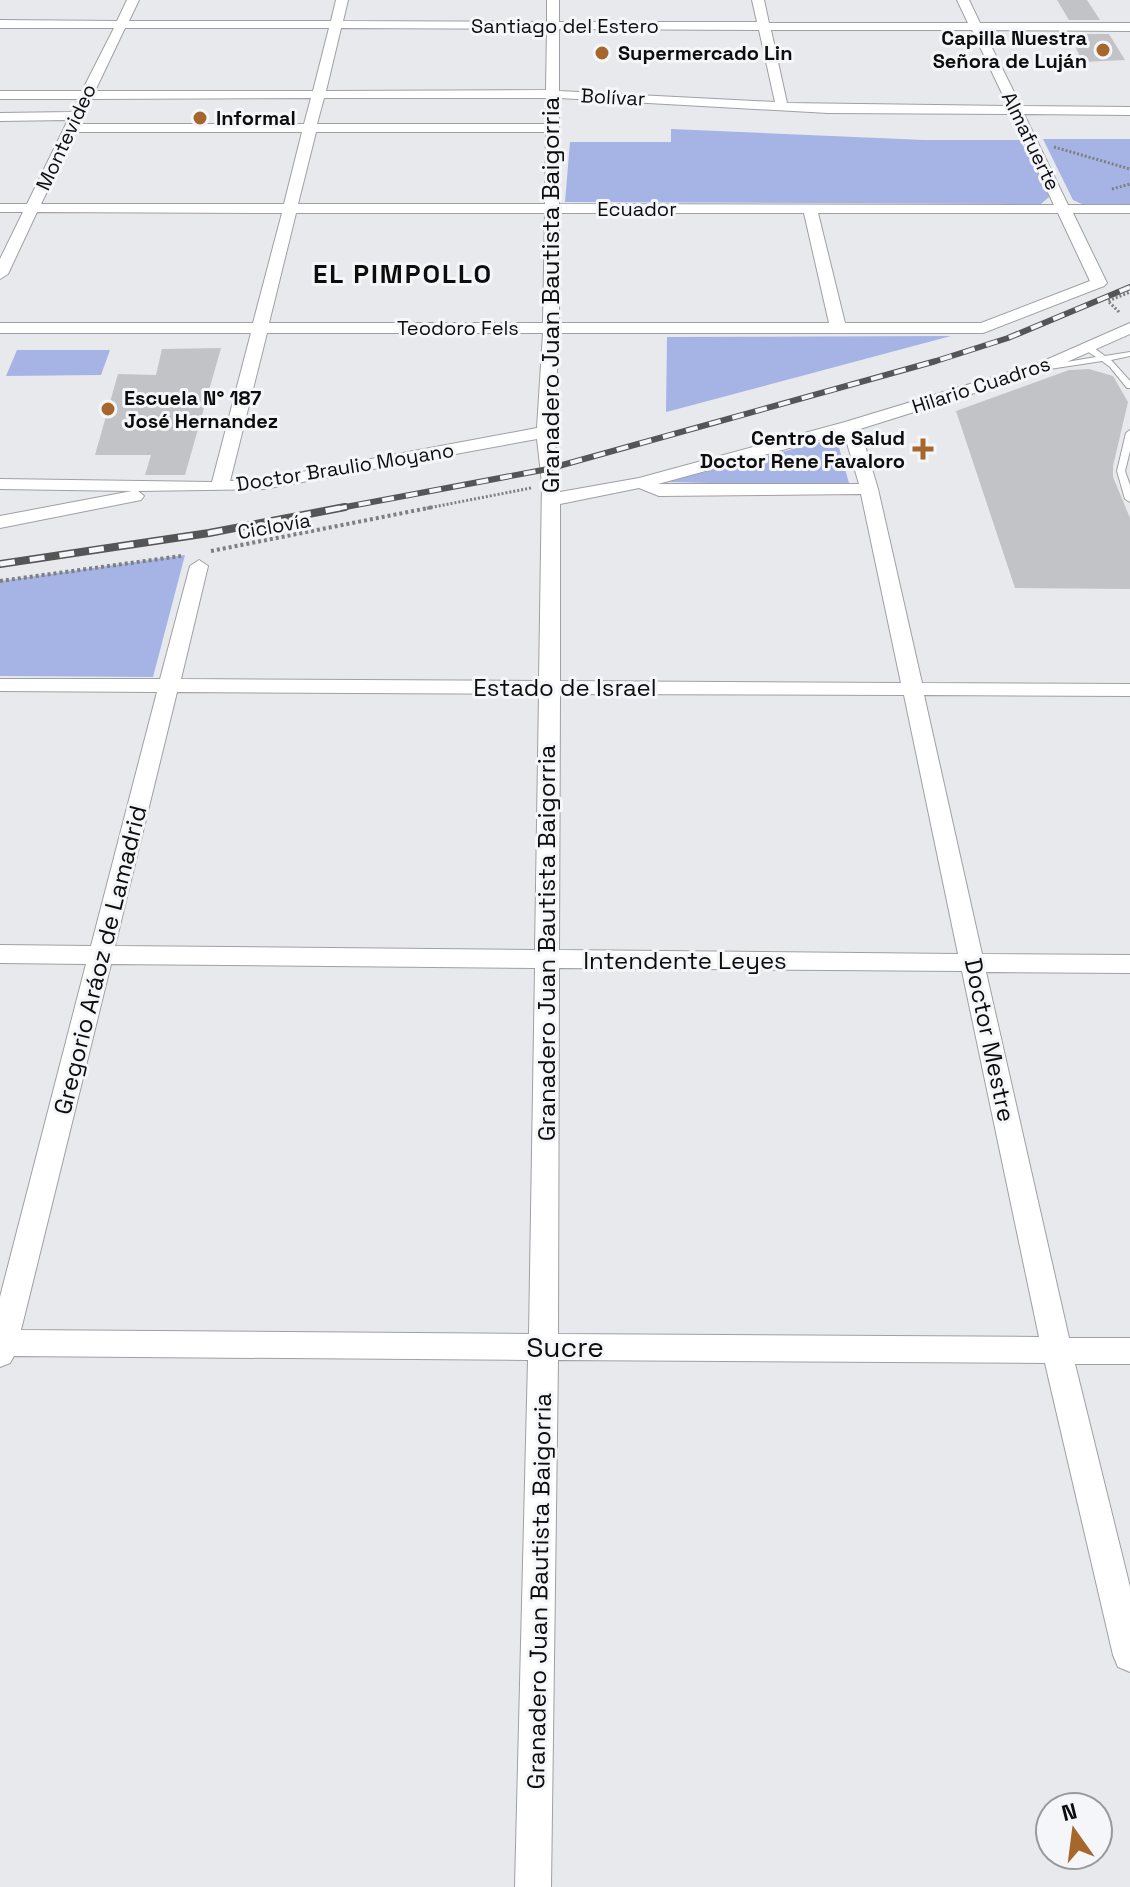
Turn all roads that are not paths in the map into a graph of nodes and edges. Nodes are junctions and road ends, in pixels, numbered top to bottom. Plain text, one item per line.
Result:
1 (133, 0) edge
2 (342, 0) edge
3 (553, 0) edge
4 (758, 0) edge
5 (963, 0) edge
6 (0, 24) edge
7 (120, 25) junction
8 (335, 25) junction
9 (554, 26) junction
10 (764, 26) junction
11 (974, 27) junction
12 (1130, 27) edge
13 (86, 94) junction
14 (550, 94) junction
15 (0, 95) edge
16 (319, 95) junction
17 (782, 107) junction
18 (1017, 111) junction
19 (1130, 111) edge
20 (0, 117) edge
21 (73, 122) junction
22 (312, 128) junction
23 (552, 128) junction
24 (0, 208) edge
25 (33, 208) junction
26 (292, 208) junction
27 (551, 209) junction
28 (1063, 209) junction
29 (1130, 209) edge
30 (810, 210) junction
31 (0, 274) edge
32 (1099, 283) joint
33 (1124, 326) edge
34 (0, 328) edge
35 (262, 328) junction
36 (551, 328) junction
37 (838, 329) junction
38 (1087, 347) junction
39 (1130, 352) edge
40 (1104, 358) junction
41 (1040, 368) junction
42 (1130, 386) edge
43 (851, 426) junction
44 (545, 432) junction
45 (1130, 433) edge
46 (640, 483) junction
47 (0, 484) edge
48 (173, 486) junction
49 (220, 487) junction
50 (869, 489) junction
51 (550, 492) junction
52 (1130, 499) edge
53 (0, 522) edge
54 (197, 558) road end
55 (0, 685) edge
56 (169, 685) junction
57 (548, 686) junction
58 (913, 689) junction
59 (1130, 690) edge
60 (0, 954) edge
61 (102, 955) junction
62 (546, 959) junction
63 (972, 962) junction
64 (1130, 964) edge
65 (1, 1347) edge
66 (544, 1347) junction
67 (1057, 1351) junction
68 (1130, 1351) edge
69 (1130, 1655) edge
70 (533, 1887) edge

1 - 7 street, Montevideo
2 - 8 street
3 - 9 street, Granadero Juan Bautista Baigorria
4 - 10 street
5 - 11 street, Almafuerte
6 - 7 street, Santiago del Estero
7 - 8 street, Santiago del Estero
7 - 13 street, Montevideo
8 - 9 street, Santiago del Estero
8 - 16 street
9 - 10 street, Santiago del Estero
9 - 14 street, Granadero Juan Bautista Baigorria
10 - 11 street, Santiago del Estero
10 - 17 street
11 - 12 street, Santiago del Estero
11 - 18 street, Almafuerte
13 - 15 street, Bolívar
13 - 16 street, Bolívar
13 - 21 street, Montevideo
14 - 16 street, Bolívar
14 - 17 street, Bolívar
14 - 23 street, Granadero Juan Bautista Baigorria
16 - 22 street
17 - 18 street, Bolívar
18 - 19 street, Bolívar
18 - 28 street, Almafuerte
20 - 21 street, Bolívar
21 - 22 street, Bolívar
21 - 25 street, Montevideo
22 - 23 street, Bolívar
22 - 26 street
23 - 27 street, Granadero Juan Bautista Baigorria
24 - 25 street, Ecuador
25 - 26 street, Ecuador
25 - 31 street, Montevideo
26 - 27 street, Ecuador
26 - 35 street
27 - 30 street, Ecuador
27 - 36 street, Granadero Juan Bautista Baigorria
28 - 29 street, Ecuador
28 - 30 street, Ecuador
28 - 32 street, Almafuerte
30 - 37 street
32 - 37 street, Teodoro Fels
33 - 38 street, Hilario Cuadros
33 - 39 lane
34 - 35 street, Teodoro Fels
35 - 36 street, Teodoro Fels
35 - 49 street
36 - 37 street, Teodoro Fels
36 - 44 street, Granadero Juan Bautista Baigorria
38 - 40 lane
38 - 41 street, Hilario Cuadros
39 - 40 lane
40 - 41 lane
40 - 42 lane
41 - 43 street, Hilario Cuadros
43 - 46 street, Hilario Cuadros
43 - 50 street, Doctor Mestre
44 - 49 street, Doctor Braulio Moyano
44 - 51 street, Granadero Juan Bautista Baigorria
45 - 52 lane
46 - 50 street
46 - 51 street, Hilario Cuadros
47 - 48 street, Doctor Braulio Moyano
48 - 49 street, Doctor Braulio Moyano
48 - 53 street
50 - 58 street, Doctor Mestre
51 - 57 street, Granadero Juan Bautista Baigorria
54 - 56 street, Gregorio Aráoz de Lamadrid
55 - 56 street, Estado de Israel
56 - 57 street, Estado de Israel
56 - 61 street, Gregorio Aráoz de Lamadrid
57 - 58 street, Estado de Israel
57 - 62 street, Granadero Juan Bautista Baigorria
58 - 59 street, Estado de Israel
58 - 63 street, Doctor Mestre
60 - 61 street, Intendente Leyes
61 - 62 street, Intendente Leyes
61 - 65 street, Gregorio Aráoz de Lamadrid
62 - 63 street, Intendente Leyes
62 - 66 street, Granadero Juan Bautista Baigorria
63 - 64 street, Intendente Leyes
63 - 67 street, Doctor Mestre
65 - 66 street, Sucre
66 - 67 street, Sucre
66 - 70 street, Granadero Juan Bautista Baigorria
67 - 68 street, Sucre
67 - 69 street, Doctor Mestre

